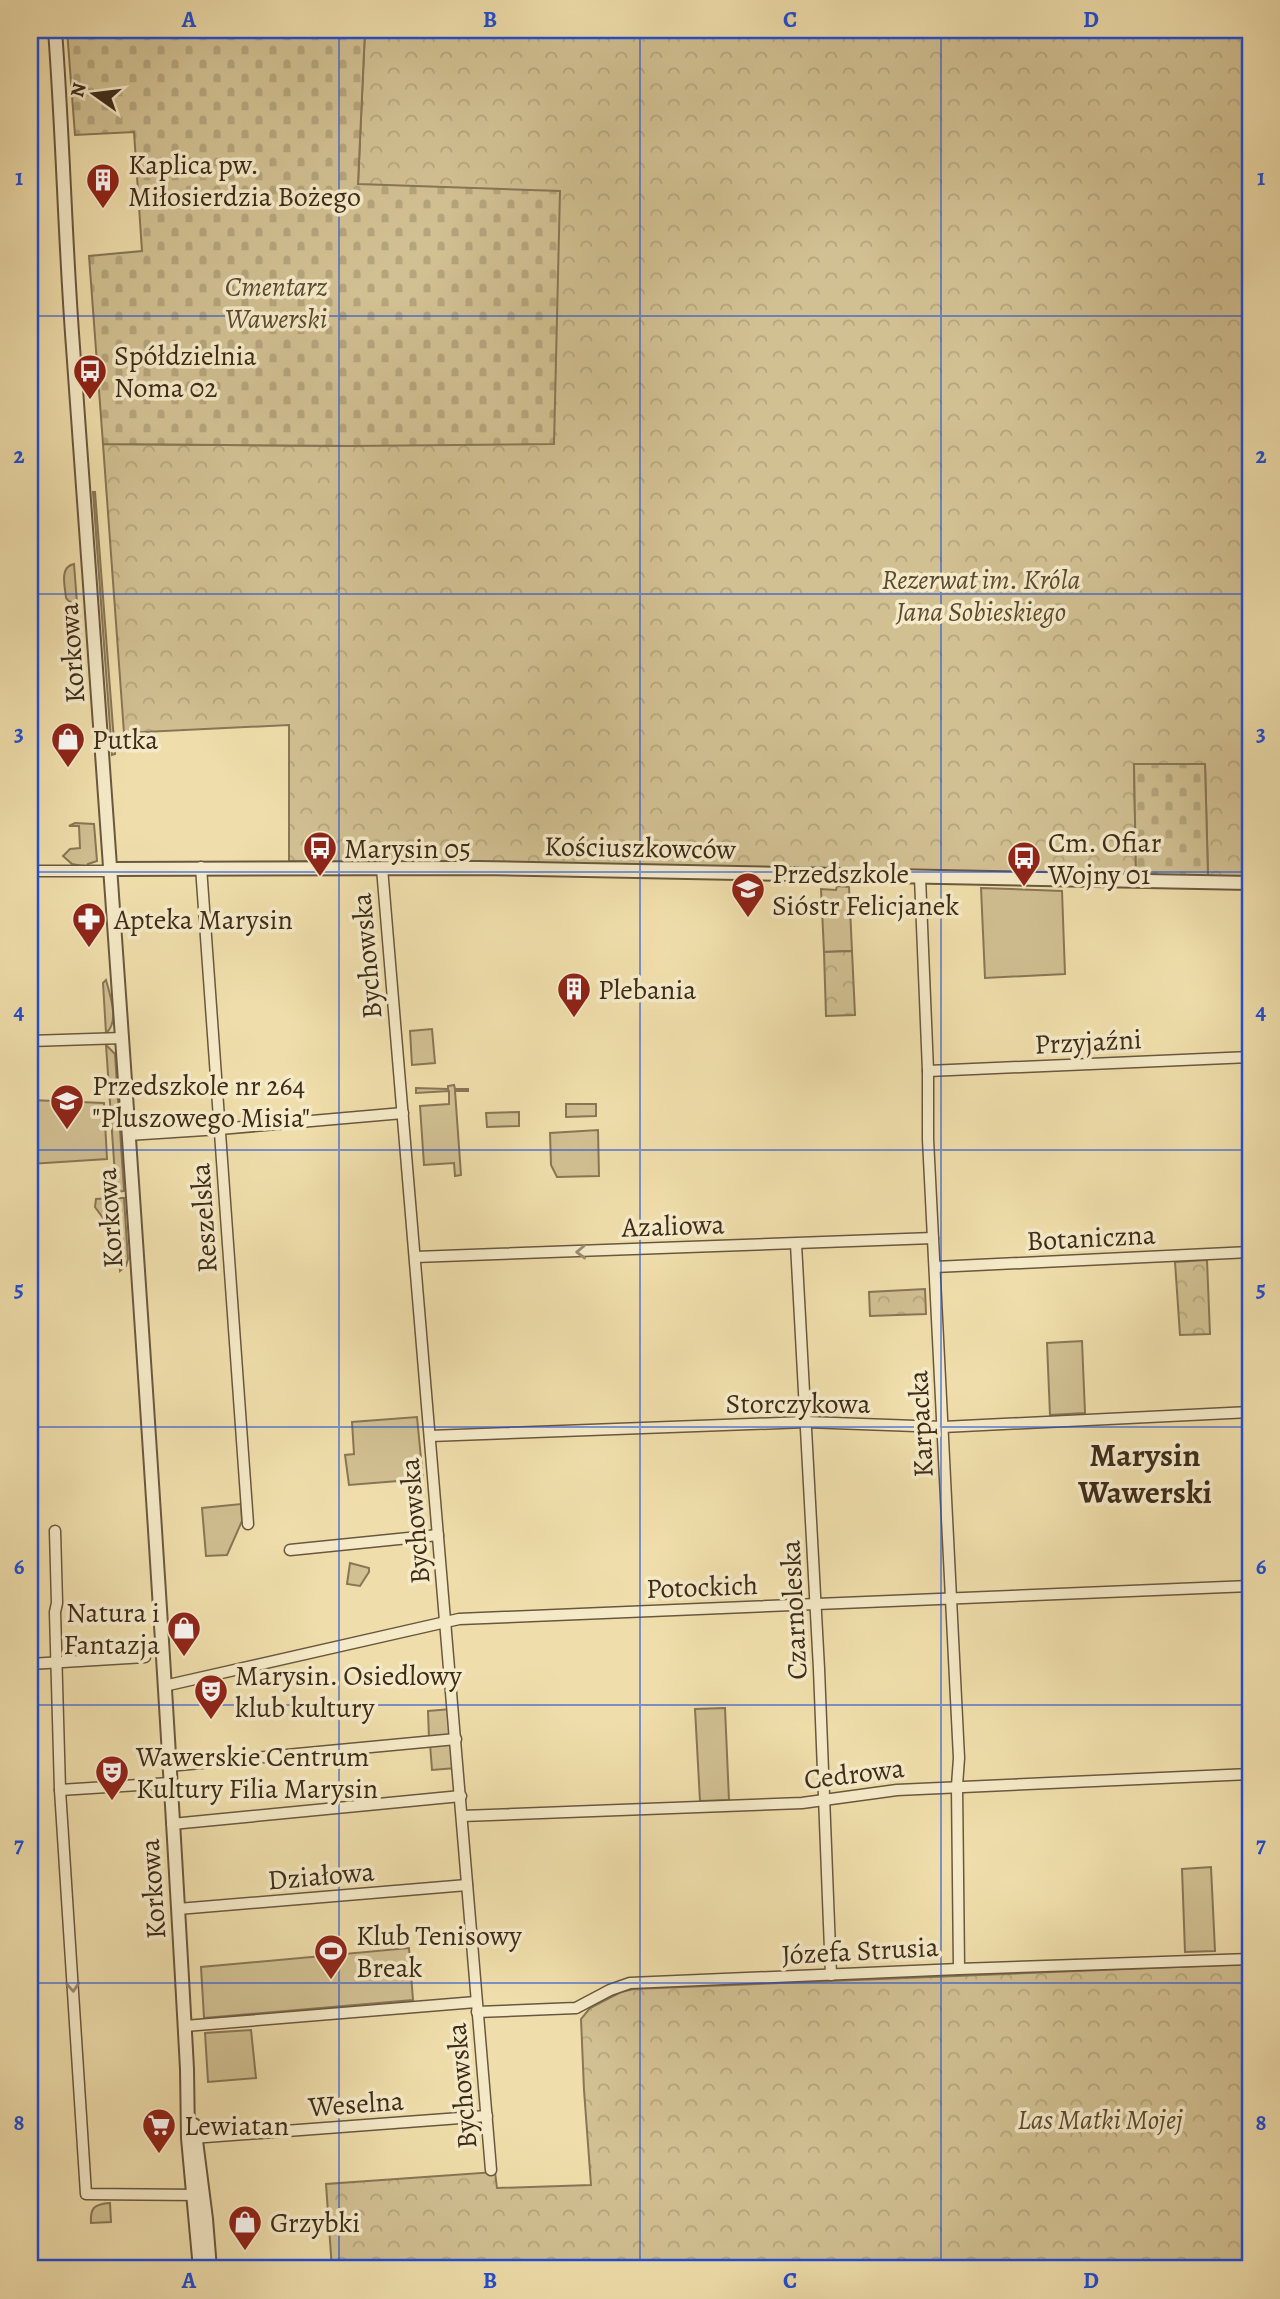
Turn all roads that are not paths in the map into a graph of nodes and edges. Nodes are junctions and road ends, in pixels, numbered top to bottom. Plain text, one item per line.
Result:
1 (55, 30) edge
2 (201, 867) junction
3 (382, 868) junction
4 (112, 869) junction
5 (30, 871) edge
6 (920, 877) junction
7 (1250, 883) edge
8 (123, 1038) junction
9 (30, 1041) edge
10 (1250, 1057) edge
11 (928, 1071) junction
12 (403, 1113) junction
13 (220, 1129) junction
14 (128, 1135) junction
15 (933, 1238) junction
16 (796, 1244) junction
17 (1250, 1252) edge
18 (415, 1257) junction
19 (935, 1267) junction
20 (1250, 1412) edge
21 (806, 1422) junction
22 (943, 1427) junction
23 (430, 1436) junction
24 (248, 1524) dead end
25 (55, 1531) dead end
26 (438, 1535) junction
27 (290, 1550) dead end
28 (1250, 1586) edge
29 (952, 1598) junction
30 (816, 1604) junction
31 (445, 1620) junction
32 (145, 1657) dead end
33 (56, 1662) junction
34 (30, 1664) edge
35 (164, 1686) junction
36 (456, 1739) junction
37 (169, 1766) junction
38 (1250, 1774) edge
39 (170, 1783) junction
40 (957, 1786) junction
41 (60, 1790) junction
42 (461, 1796) junction
43 (824, 1801) junction
44 (462, 1816) junction
45 (172, 1824) junction
46 (467, 1885) junction
47 (178, 1909) junction
48 (1250, 1959) edge
49 (959, 1969) junction
50 (831, 1975) junction
51 (477, 2007) junction
52 (185, 2026) junction
53 (487, 2116) junction
54 (192, 2138) junction
55 (491, 2170) dead end
56 (197, 2195) junction
57 (200, 2269) edge
58 (209, 2269) edge

1 - 4 street, Korkowa
2 - 3 street, Kościuszkowców
2 - 4 street, Kościuszkowców
2 - 13 street, Reszelska
3 - 6 street, Kościuszkowców
3 - 12 street, Bychowska
4 - 5 street, Kościuszkowców
4 - 8 street, Korkowa
6 - 7 street, Kościuszkowców
6 - 11 street, Karpacka
8 - 9 street
8 - 14 street, Korkowa
10 - 11 street, Przyjaźni
11 - 15 street, Karpacka
12 - 13 street
12 - 18 street, Bychowska
13 - 14 street
13 - 24 street, Reszelska
14 - 35 street, Korkowa
15 - 16 street, Azaliowa
15 - 19 street, Karpacka
16 -> 18 street, Azaliowa
16 - 21 street, Czarnoleska
17 - 19 street, Botaniczna
18 - 23 street, Bychowska
19 - 22 street, Karpacka
20 - 22 street, Storczykowa
21 - 22 street, Storczykowa
21 - 23 street, Storczykowa
21 - 30 street, Czarnoleska
22 - 29 street, Karpacka
23 - 26 street, Bychowska
25 - 33 street
26 - 27 street
26 - 31 street, Bychowska
28 - 29 street, Potockich
29 - 30 street, Potockich
29 - 40 street, Karpacka
30 - 31 street, Potockich
30 - 43 street, Czarnoleska
31 - 35 street, Potockich
31 - 36 street, Bychowska
32 - 33 street
33 - 34 street
33 - 41 street
35 - 37 street, Korkowa
36 - 37 street
36 - 42 street, Bychowska
37 - 39 street, Korkowa
38 - 40 street, Cedrowa
39 - 41 street
39 - 45 street, Korkowa
40 - 43 street, Cedrowa
40 - 49 street, Karpacka
41 -> 56 street
42 - 44 street, Bychowska
42 - 45 street
43 - 44 street, Cedrowa
43 - 50 street, Czarnoleska
44 - 46 street, Bychowska
45 - 47 street, Korkowa
46 - 47 street, Działowa
46 - 51 street, Bychowska
47 - 52 street, Korkowa
48 - 49 street, Józefa Strusia
49 - 50 street, Józefa Strusia
50 - 51 street, Józefa Strusia
51 - 52 street, Józefa Strusia
51 - 53 street, Bychowska
52 - 54 street, Korkowa
53 - 54 street, Weselna
53 - 55 street, Bychowska
54 - 56 street, Korkowa
56 - 57 street, Korkowa
56 - 58 street, Korkowa

